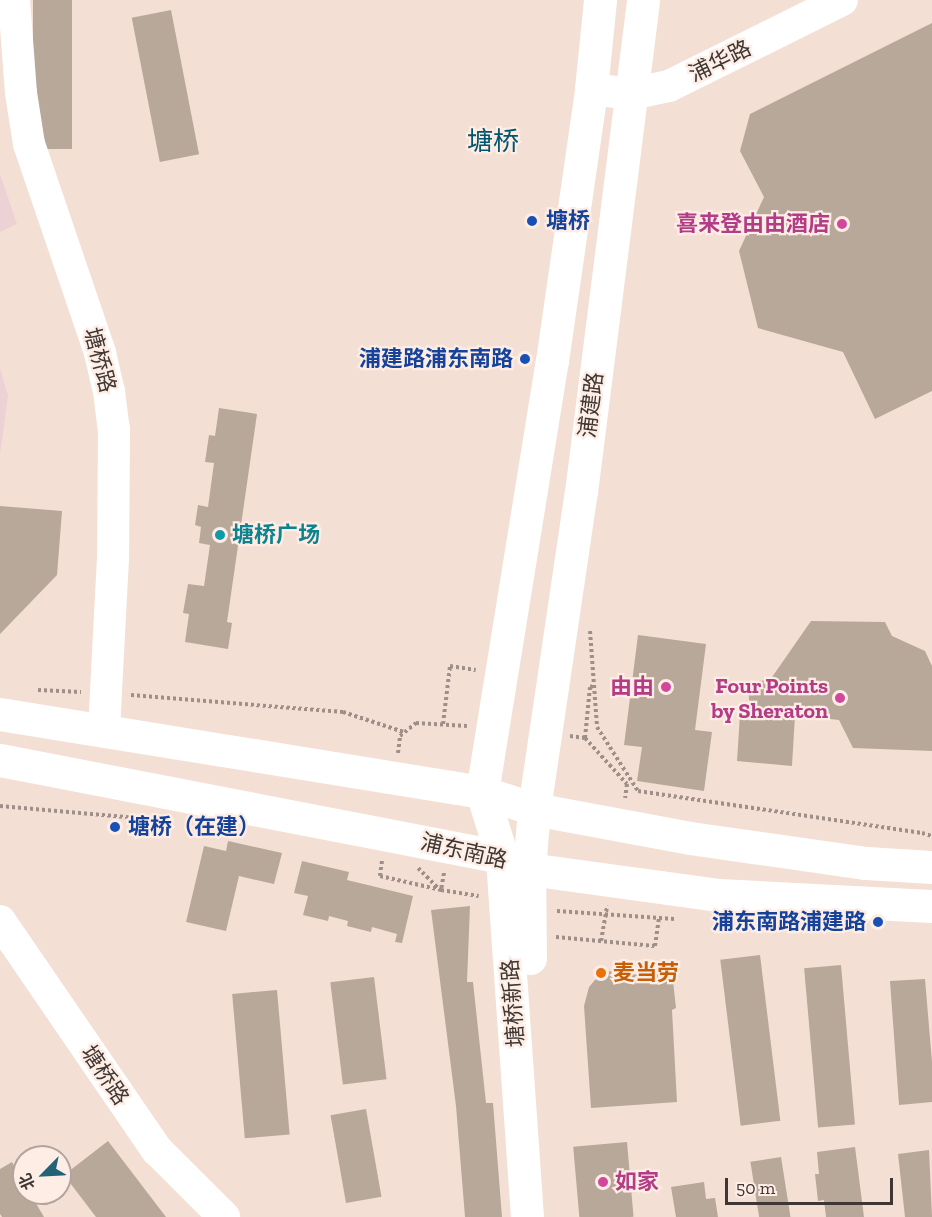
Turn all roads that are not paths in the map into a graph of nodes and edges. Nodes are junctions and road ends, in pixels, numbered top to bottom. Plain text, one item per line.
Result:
1 (14, 0) edge
2 (600, 0) edge
3 (643, 0) edge
4 (842, 0) edge
5 (8, 37) edge
6 (591, 89) junction
7 (631, 94) junction
8 (0, 714) edge
9 (105, 731) junction
10 (0, 765) edge
11 (483, 792) junction
12 (534, 809) junction
13 (516, 863) junction
14 (932, 867) edge
15 (932, 906) edge
16 (4, 935) edge
17 (225, 1217) edge
18 (527, 1217) edge
19 (549, 1217) edge

1 - 5 street, 塘桥路
2 - 6 main road, 浦建路
3 - 7 main road, 浦建路
4 - 7 street, 浦华路
5 - 9 street, 塘桥路
6 - 7 street, 浦华路
6 - 11 main road, 浦建路
7 - 12 main road, 浦建路
8 - 9 main road
9 - 11 main road
10 - 13 main road, 浦东南路
11 - 12 main road
11 - 13 main road, 塘桥新路
12 - 13 main road, 塘桥新路
12 - 14 main road
13 - 15 main road, 浦东南路
13 - 18 main road, 塘桥新路
13 - 19 main road, 塘桥新路
16 - 17 street, 塘桥路

